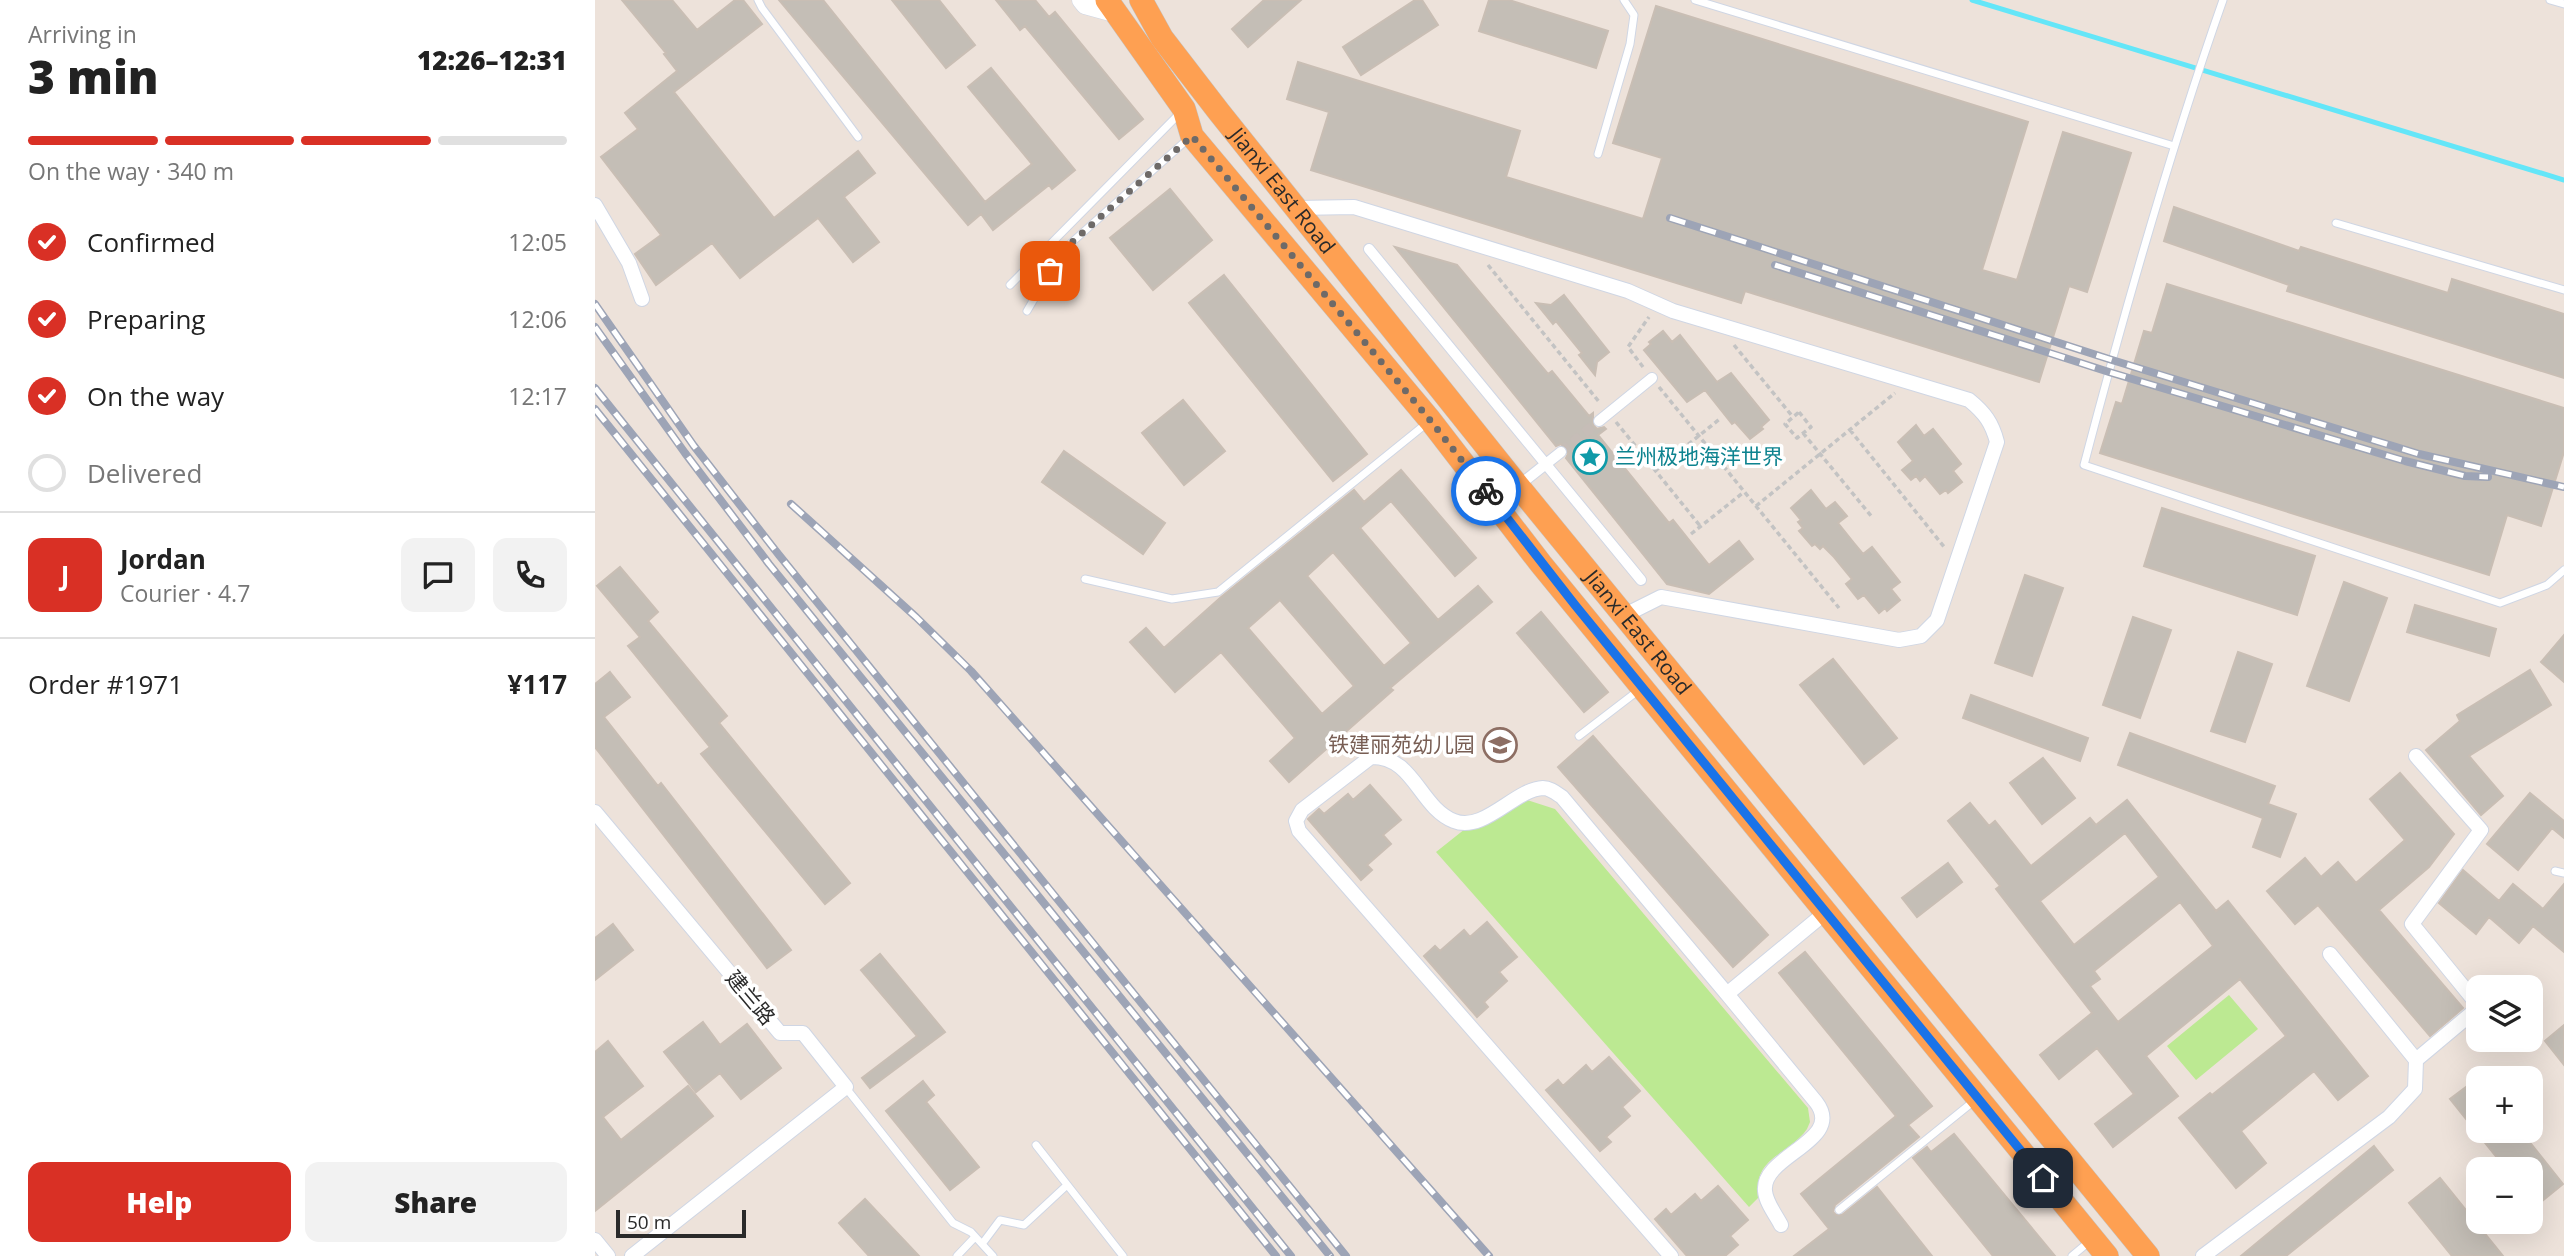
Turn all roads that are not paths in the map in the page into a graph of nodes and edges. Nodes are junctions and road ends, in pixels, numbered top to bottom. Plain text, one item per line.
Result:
1 (758, 0) edge
2 (1081, 0) edge
3 (1141, 0) edge
4 (1624, 0) edge
5 (1695, 0) edge
6 (2223, 0) edge
7 (2550, 0) edge
8 (2564, 4) edge
9 (1111, 6) edge
10 (1184, 109) junction
11 (1192, 136) junction
12 (858, 137) dead end
13 (2175, 146) junction
14 (1598, 154) dead end
15 (595, 205) edge
16 (1296, 208) junction
17 (2336, 223) dead end
18 (1369, 249) dead end
19 (1010, 285) dead end
20 (2564, 290) edge
21 (642, 299) dead end
22 (1027, 311) dead end
23 (1652, 378) road end
24 (1604, 417) tunnel mouth
25 (1430, 420) junction
26 (1561, 452) tunnel mouth
27 (1546, 464) junction
28 (1518, 486) junction
29 (2564, 570) edge
30 (1085, 579) dead end
31 (1641, 580) dead end
32 (1623, 616) junction
33 (1643, 688) junction
34 (1579, 736) dead end
35 (2416, 757) dead end
36 (595, 812) edge
37 (2554, 871) dead end
38 (2564, 873) edge
39 (1825, 913) junction
40 (2330, 954) dead end
41 (2466, 992) edge
42 (1727, 994) junction
43 (2466, 1017) edge
44 (2416, 1060) junction
45 (846, 1087) junction
46 (1978, 1098) junction
47 (1036, 1144) dead end
48 (1066, 1185) junction
49 (1839, 1210) dead end
50 (1781, 1225) dead end
51 (975, 1237) junction
52 (595, 1240) edge
53 (982, 1244) junction
54 (2100, 1247) edge
55 (608, 1256) edge
56 (632, 1256) edge
57 (957, 1256) edge
58 (993, 1256) edge
59 (1123, 1256) edge
60 (1671, 1256) edge
61 (2072, 1256) edge
62 (2148, 1256) edge
63 (2203, 1256) edge

1 - 12 lane
2 - 9 street
3 - 16 highway, Jianxi East Road
4 - 14 lane
5 - 13 lane
6 - 13 lane
7 - 8 lane
9 - 10 highway, Jianxi East Road
10 - 11 highway, Jianxi East Road
10 - 19 lane
11 - 22 lane
11 - 25 highway, Jianxi East Road
13 - 29 lane
15 - 21 street
16 - 28 highway, Jianxi East Road
16 - 32 street
17 - 20 lane
18 - 27 street
23 - 24 street
25 - 30 lane
25 - 33 highway, Jianxi East Road
26 - 27 street
27 - 28 street
27 - 31 street
28 - 32 highway, Jianxi East Road
32 - 62 highway, Jianxi East Road
33 - 34 lane
33 - 39 highway, Jianxi East Road
35 - 41 street
36 - 45 street, 建兰路
37 - 38 lane
39 - 42 street
39 - 46 highway, Jianxi East Road
40 - 44 street
42 - 50 street
42 - 60 street
43 - 44 street
44 - 63 street
45 - 51 lane
45 - 56 street
46 - 49 lane
46 - 54 highway, Jianxi East Road
47 - 48 lane
48 - 53 lane
48 - 59 lane
51 - 53 lane
51 - 57 lane
52 - 55 street
53 - 58 lane
54 - 61 lane

